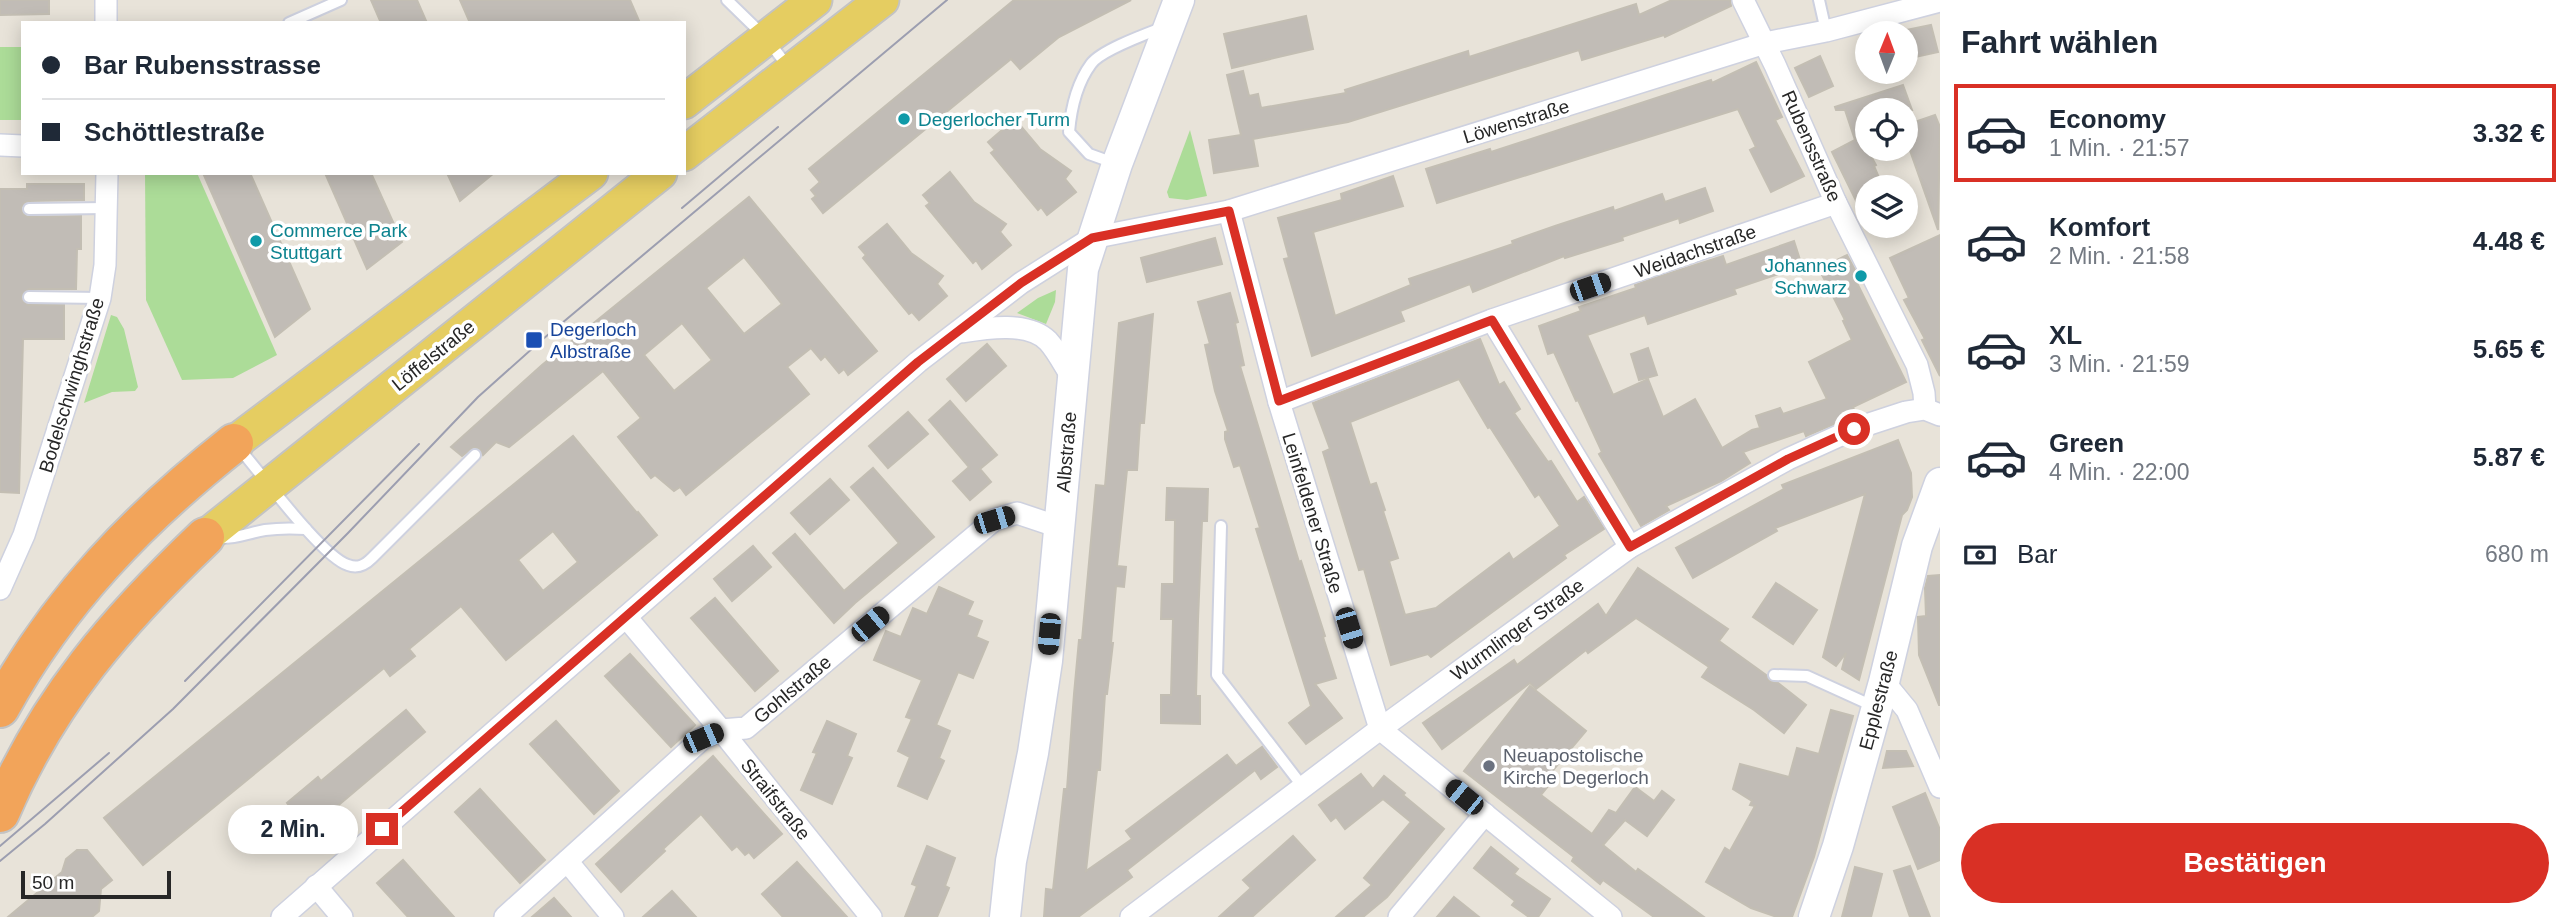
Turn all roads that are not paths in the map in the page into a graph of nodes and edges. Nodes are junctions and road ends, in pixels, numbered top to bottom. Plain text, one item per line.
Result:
1 (106, 0) edge
2 (341, 0) edge
3 (727, 0) edge
4 (816, 0) edge
5 (882, 0) edge
6 (1743, 0) edge
7 (1819, 0) edge
8 (1940, 1) edge
9 (1174, 12) edge
10 (106, 21) edge
11 (294, 21) edge
12 (1826, 31) junction
13 (767, 39) junction
14 (1765, 43) junction
15 (791, 71) junction
16 (686, 100) edge
17 (0, 145) edge
18 (21, 146) edge
19 (686, 152) edge
20 (1117, 164) junction
21 (107, 175) edge
22 (588, 175) edge
23 (658, 175) edge
24 (1836, 203) junction
25 (106, 208) junction
26 (29, 209) dead end
27 (1229, 211) junction
28 (1092, 238) junction
29 (29, 297) dead end
30 (100, 298) junction
31 (1492, 320) junction
32 (956, 333) junction
33 (1073, 379) junction
34 (1279, 401) junction
35 (1932, 412) edge
36 (234, 443) junction
37 (475, 455) dead end
38 (1940, 483) edge
39 (270, 485) junction
40 (1221, 526) dead end
41 (1059, 527) junction
42 (306, 529) junction
43 (205, 537) junction
44 (1630, 547) junction
45 (0, 589) edge
46 (626, 617) junction
47 (1774, 675) dead end
48 (1880, 695) junction
49 (0, 708) edge
50 (1380, 729) junction
51 (721, 730) junction
52 (1934, 753) edge
53 (1303, 787) junction
54 (1940, 787) edge
55 (0, 813) edge
56 (1485, 814) junction
57 (567, 861) junction
58 (316, 886) junction
59 (1815, 916) edge
60 (282, 917) edge
61 (342, 917) edge
62 (505, 917) edge
63 (613, 917) edge
64 (871, 917) edge
65 (1005, 917) edge
66 (1131, 917) edge
67 (1399, 917) edge
68 (1610, 917) edge

1 - 10 street
2 - 11 lane
3 - 13 lane
4 - 13 main road
5 - 15 main road
6 - 14 street, Rubensstraße
7 - 12 lane
8 - 12 street, Löwenstraße
9 - 20 street, Albstraße
9 - 20 lane
12 - 14 street, Löwenstraße
13 - 15 lane
13 - 16 main road
14 - 24 street, Rubensstraße
14 - 27 street, Löwenstraße
15 - 19 main road
17 - 18 street
20 - 28 street, Albstraße
21 - 25 street, Bodelschwinghstraße
22 - 36 main road
23 - 39 main road, Löffelstraße
24 - 31 street, Weidachstraße
24 - 35 street, Rubensstraße
25 - 26 lane
25 - 30 street, Bodelschwinghstraße
27 - 28 street, Löwenstraße
27 - 34 street, Leinfeldener Straße
28 - 32 street
28 - 33 street, Albstraße
29 - 30 lane
30 - 45 street, Bodelschwinghstraße
31 - 34 street, Weidachstraße
31 - 44 street
32 - 33 street
32 - 46 street
33 - 41 street, Albstraße
34 - 50 street, Leinfeldener Straße
35 - 44 street, Wurmlinger Straße
36 - 39 lane
36 - 49 highway
37 - 42 lane
38 - 48 street, Epplestraße
39 - 42 lane
39 - 43 main road, Löffelstraße
40 - 53 lane
41 - 51 street, Gohlstraße
41 - 65 street, Albstraße
42 - 43 lane
43 - 55 highway
44 - 50 street, Wurmlinger Straße
46 - 51 street, Straifstraße
46 - 58 street
47 - 48 lane
48 - 52 street
48 - 59 street, Epplestraße
50 - 53 street, Wurmlinger Straße
50 - 56 street
51 - 57 street, Gohlstraße
51 - 64 street, Straifstraße
52 - 54 street
53 - 66 street, Wurmlinger Straße
56 - 67 street
56 - 68 street
57 - 62 street, Gohlstraße
57 - 63 street
58 - 60 street
58 - 61 street

